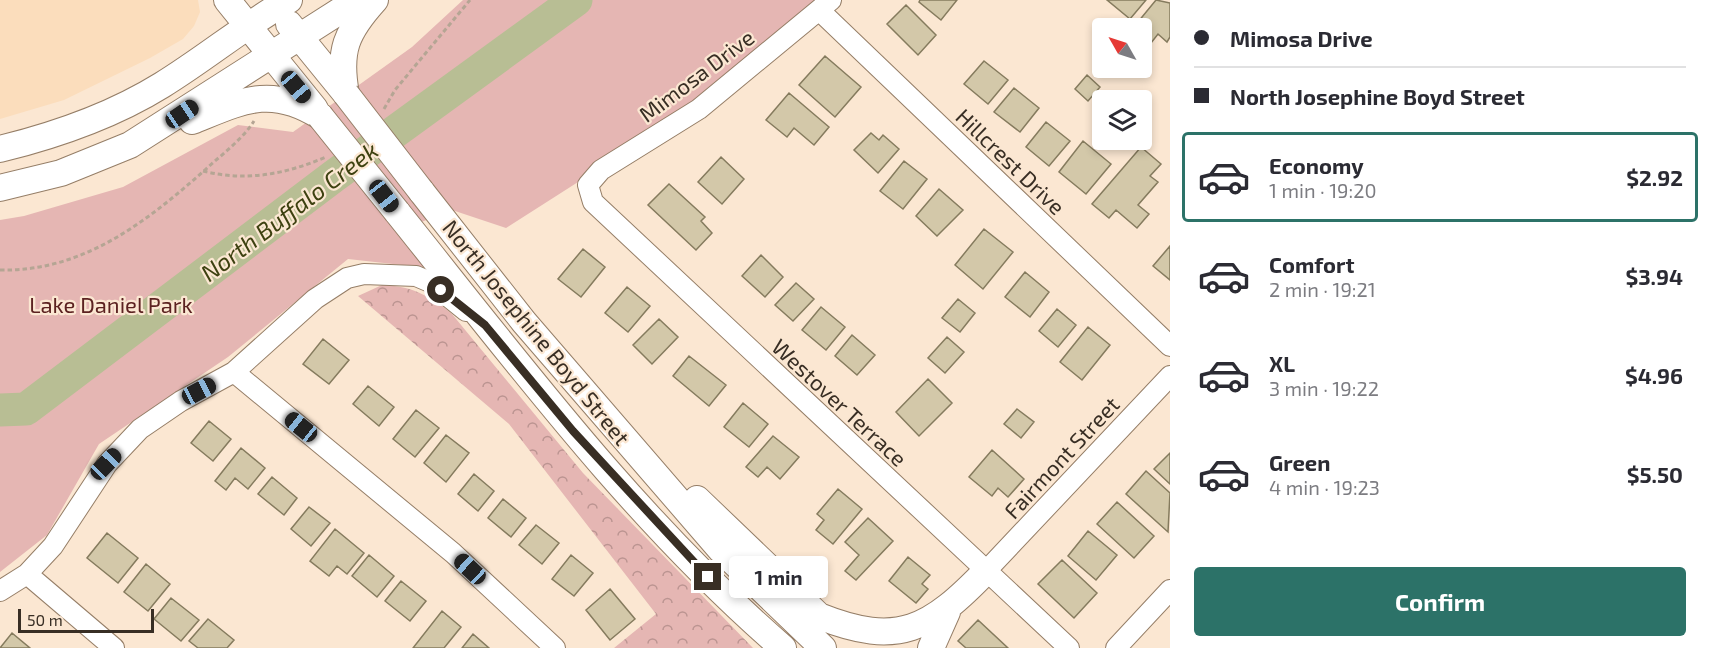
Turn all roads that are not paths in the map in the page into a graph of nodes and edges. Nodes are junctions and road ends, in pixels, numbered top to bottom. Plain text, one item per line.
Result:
1 (227, 0) edge
2 (357, 0) edge
3 (375, 0) edge
4 (279, 2) edge
5 (825, 5) edge
6 (248, 28) junction
7 (298, 36) junction
8 (269, 54) junction
9 (346, 94) junction
10 (320, 116) junction
11 (130, 145) junction
12 (0, 149) edge
13 (588, 185) joint
14 (0, 188) edge
15 (485, 325) junction
16 (1170, 346) edge
17 (234, 372) junction
18 (1170, 376) edge
19 (613, 427) junction
20 (987, 570) junction
21 (27, 574) junction
22 (1170, 590) edge
23 (0, 591) edge
24 (947, 611) junction
25 (756, 625) junction
26 (114, 648) edge
27 (555, 648) edge
28 (773, 648) edge
29 (783, 648) edge
30 (823, 648) edge
31 (931, 648) edge
32 (1069, 648) edge
33 (1116, 648) edge

1 - 6 main road, North Josephine Boyd Street
2 - 7 main road
3 - 9 main road
4 - 6 main road
4 - 7 main road, North Josephine Boyd Street
5 - 13 street, Mimosa Drive
5 - 16 street, Hillcrest Drive
6 - 8 main road, North Josephine Boyd Street
6 - 12 main road
7 - 8 main road
7 - 9 main road, North Josephine Boyd Street
8 - 10 main road, North Josephine Boyd Street
8 - 11 main road
9 - 19 main road, North Josephine Boyd Street, bridge
10 - 11 main road
10 - 15 main road, North Josephine Boyd Street, bridge
11 - 14 main road
13 - 20 street, Westover Terrace
15 - 17 street
15 - 25 main road, North Josephine Boyd Street
17 - 21 street
17 - 27 street
18 - 20 street, Fairmont Street
19 - 24 main road
19 - 30 main road, North Josephine Boyd Street
20 - 24 main road
20 - 32 street, Westover Terrace
21 - 23 street
21 - 26 street
22 - 33 street
24 - 31 main road
25 - 28 main road
25 - 29 main road, North Josephine Boyd Street

